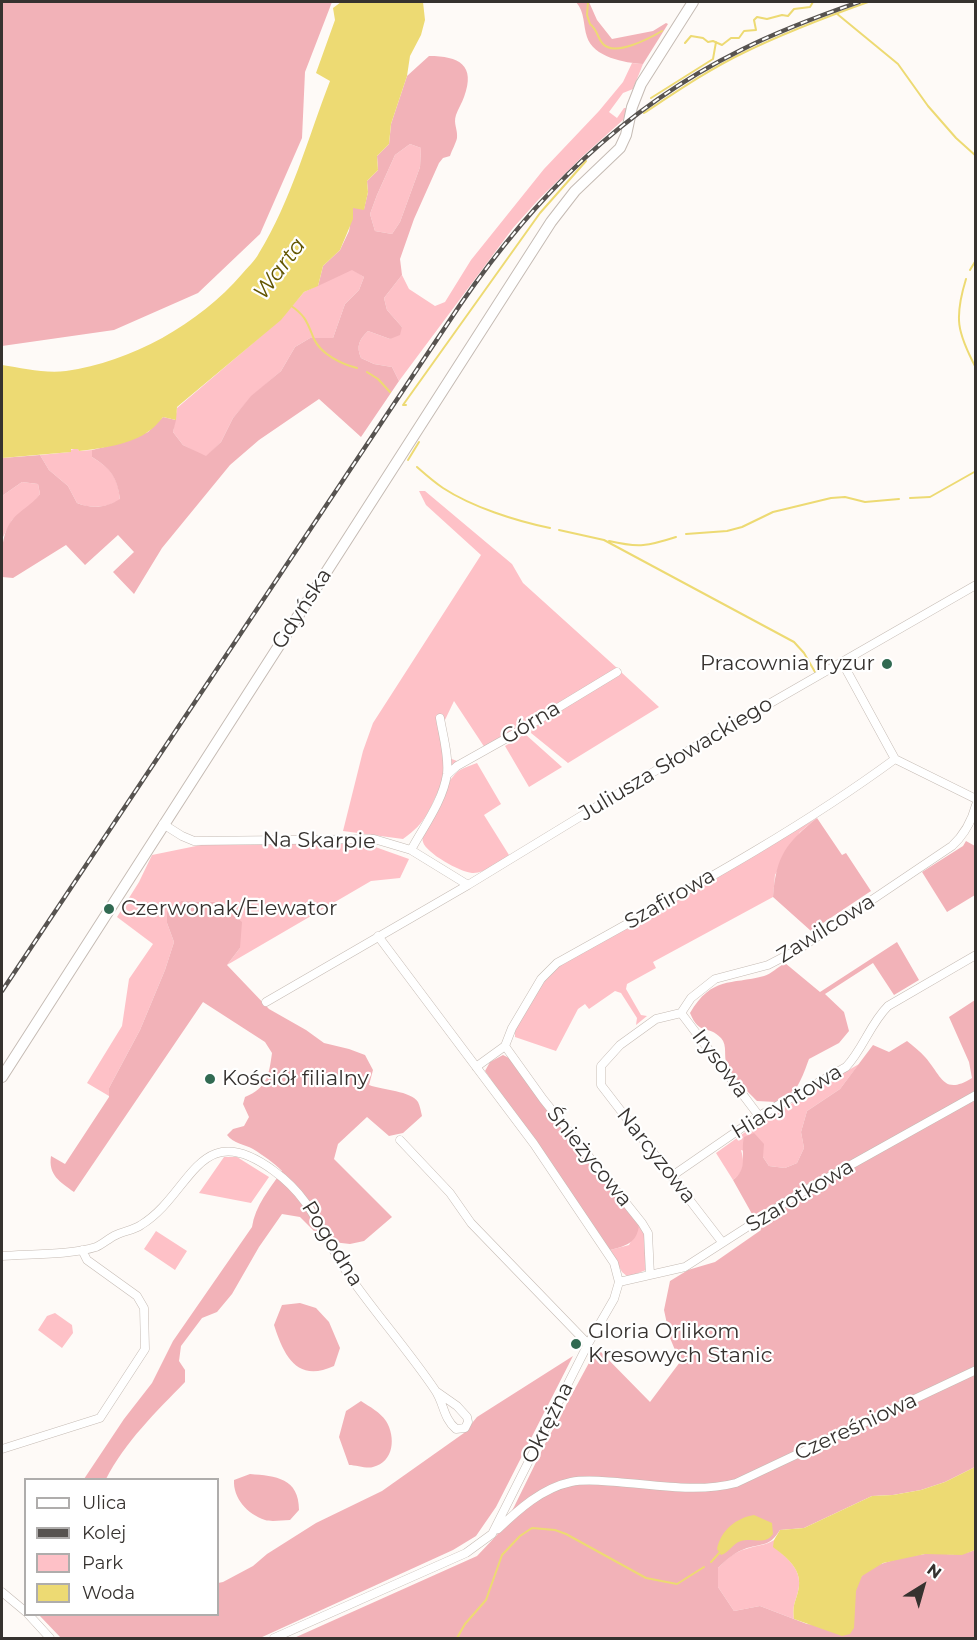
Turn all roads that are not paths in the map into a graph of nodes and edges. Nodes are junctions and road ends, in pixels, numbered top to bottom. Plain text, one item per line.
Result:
1 (693, 2) edge
2 (975, 585) edge
3 (842, 662) junction
4 (617, 672) dead end
5 (440, 718) dead end
6 (895, 759) junction
7 (447, 776) junction
8 (975, 799) edge
9 (975, 805) edge
10 (163, 824) junction
11 (411, 850) junction
12 (468, 885) junction
13 (378, 936) junction
14 (975, 955) edge
15 (266, 1002) dead end
16 (681, 1013) junction
17 (505, 1046) junction
18 (476, 1067) junction
19 (2, 1077) edge
20 (975, 1095) edge
21 (759, 1116) junction
22 (400, 1140) dead end
23 (672, 1176) junction
24 (722, 1242) junction
25 (82, 1250) junction
26 (2, 1256) edge
27 (650, 1275) junction
28 (619, 1282) junction
29 (588, 1344) junction
30 (975, 1370) edge
31 (437, 1392) junction
32 (2, 1449) edge
33 (492, 1534) junction
34 (2, 1593) edge
35 (24, 1611) edge
36 (30, 1616) edge
37 (50, 1638) edge
38 (274, 1638) edge

1 - 10 main road, Gdyńska
2 - 3 street, Juliusza Słowackiego
3 - 6 street
3 - 12 street, Juliusza Słowackiego
4 - 7 street, Górna
5 - 7 street
6 - 8 street
6 - 17 street, Szafirowa
7 - 11 street
9 - 16 street, Zawilcowa
10 - 11 street, Na Skarpie
10 - 19 main road, Gdyńska
11 - 12 street, Na Skarpie
12 - 13 street, Juliusza Słowackiego
13 - 15 street, Juliusza Słowackiego
13 - 18 street
14 - 21 street, Hiacyntowa
16 - 21 street, Irysowa
16 - 23 street, Narcyzowa
17 - 18 street, Szafirowa
17 - 27 street, Śnieżycowa
18 - 28 street
20 - 24 street, Szarotkowa
21 - 23 street, Hiacyntowa
22 - 29 street
23 - 24 street, Narcyzowa
24 - 27 street, Szarotkowa
25 - 26 street, Pogodna
25 - 31 street, Pogodna
25 - 32 street
27 - 28 street, Szarotkowa
28 - 29 street
29 - 33 street, Okrężna
30 - 33 street, Czereśniowa
31 - 31 street, Pogodna
33 - 38 street, Okrężna
34 - 35 street
36 - 37 street

